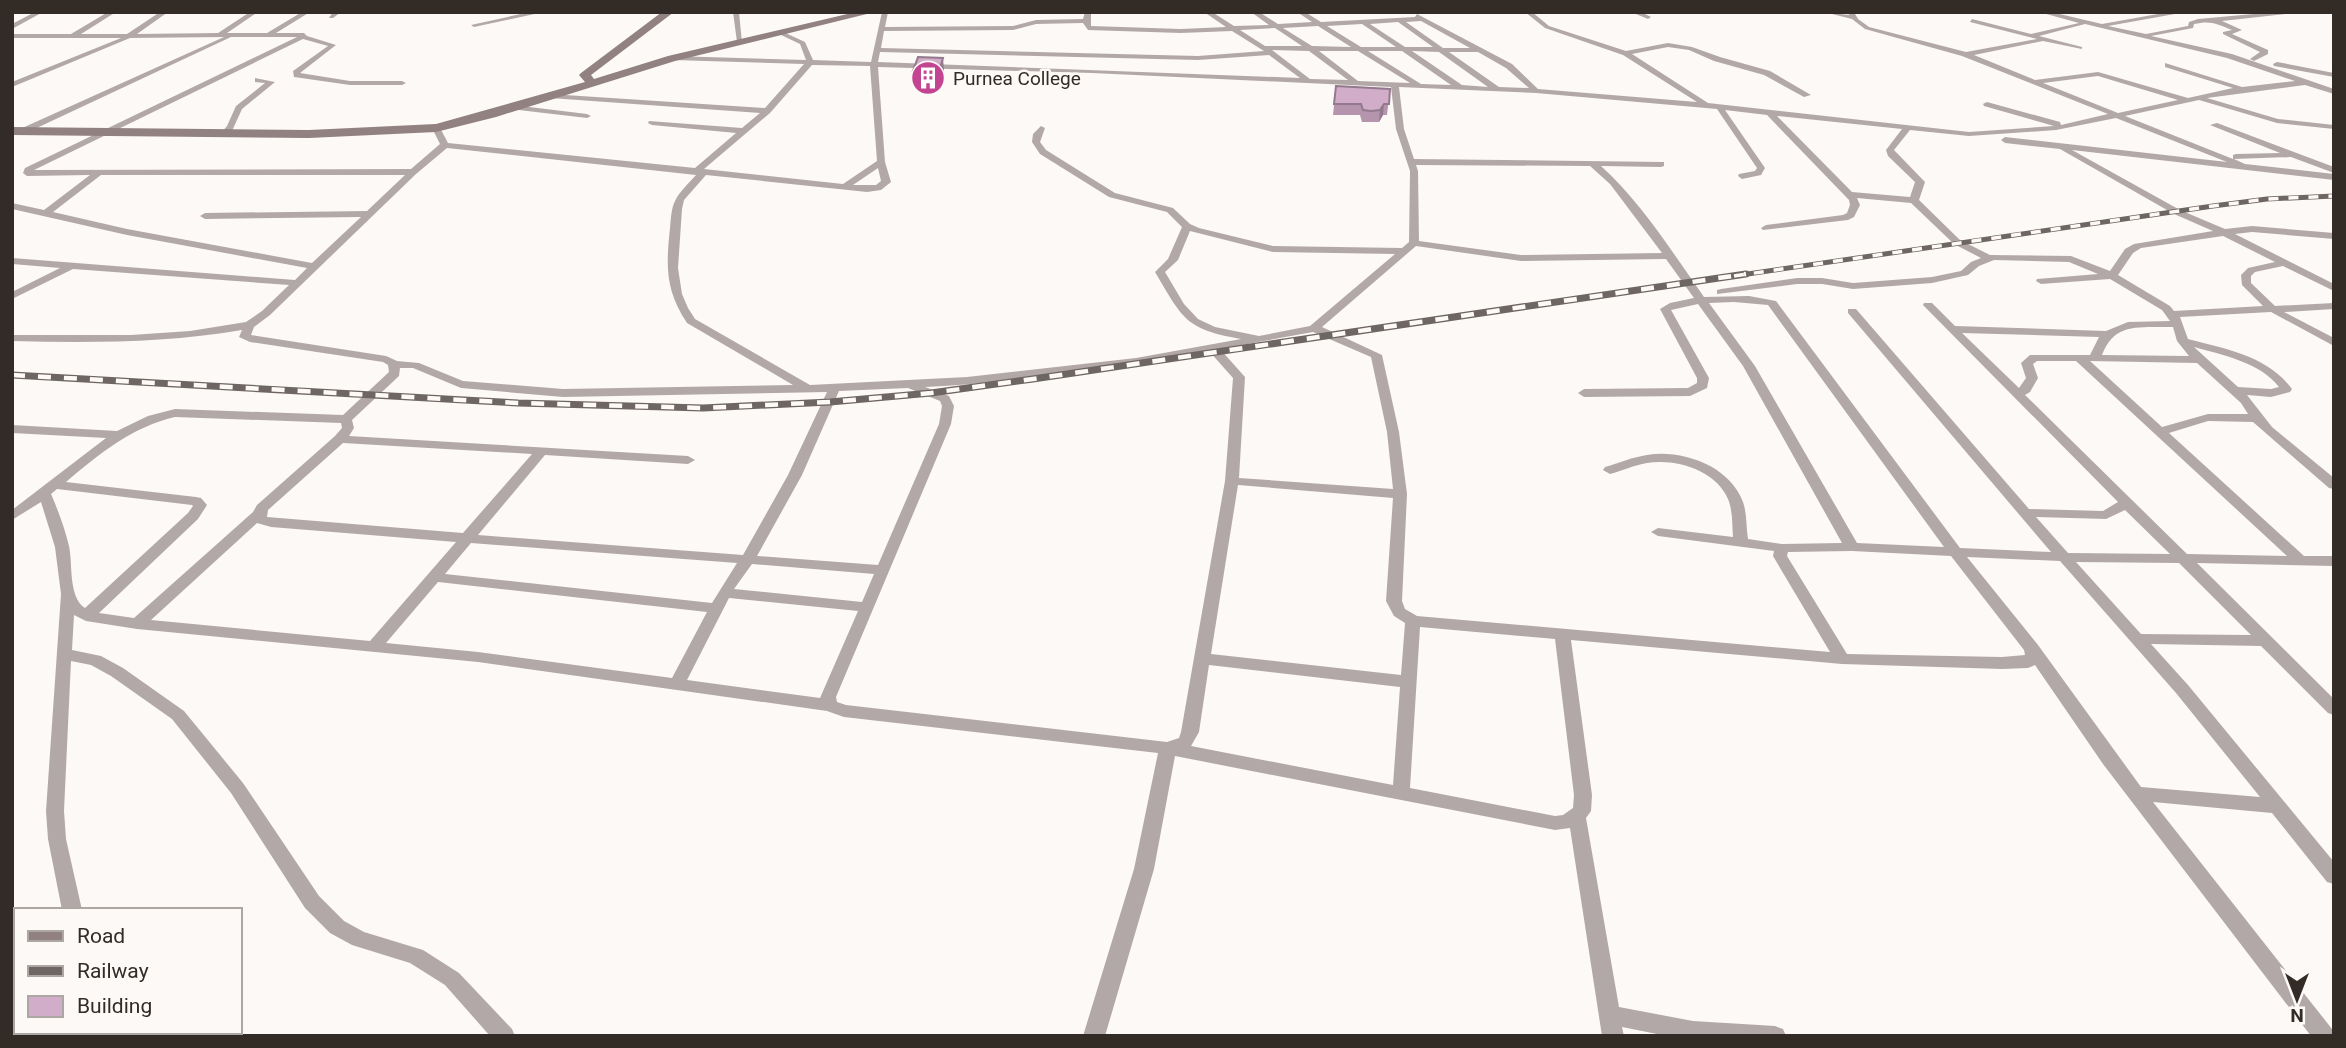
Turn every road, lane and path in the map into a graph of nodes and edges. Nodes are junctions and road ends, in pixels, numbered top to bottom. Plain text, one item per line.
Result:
1 (40, 12) edge
2 (113, 12) edge
3 (165, 12) edge
4 (255, 12) edge
5 (307, 12) edge
6 (541, 12) edge
7 (669, 12) edge
8 (736, 12) edge
9 (870, 12) edge
10 (885, 12) edge
11 (1021, 12) edge
12 (1088, 12) edge
13 (1207, 12) edge
14 (1254, 12) edge
15 (1300, 12) edge
16 (1360, 12) edge
17 (1528, 12) edge
18 (1634, 12) edge
19 (1827, 12) edge
20 (2042, 12) edge
21 (2183, 12) edge
22 (2302, 12) edge
23 (1419, 15) edge
24 (1853, 15) edge
25 (1648, 17) dead end
26 (1399, 20) junction
27 (2213, 20) junction
28 (1086, 21) junction
29 (1376, 21) junction
30 (1972, 21) dead end
31 (1362, 22) junction
32 (2087, 23) junction
33 (1028, 24) junction
34 (1321, 24) junction
35 (474, 25) dead end
36 (2097, 25) junction
37 (1277, 26) junction
38 (12, 27) edge
39 (881, 29) junction
40 (1234, 29) junction
41 (1187, 30) junction
42 (781, 33) junction
43 (269, 35) junction
44 (12, 36) edge
45 (73, 36) junction
46 (128, 36) junction
47 (219, 36) junction
48 (232, 36) junction
49 (2029, 36) junction
50 (2143, 36) junction
51 (303, 37) junction
52 (2044, 40) junction
53 (740, 42) junction
54 (1357, 47) junction
55 (1264, 48) junction
56 (1310, 48) junction
57 (1404, 48) junction
58 (2080, 48) dead end
59 (1442, 49) junction
60 (877, 50) junction
61 (1482, 50) junction
62 (1271, 53) junction
63 (1626, 53) junction
64 (1965, 54) junction
65 (2229, 56) junction
66 (1182, 57) junction
67 (672, 58) junction
68 (2254, 59) junction
69 (810, 62) junction
70 (874, 65) junction
71 (2168, 65) dead end
72 (2334, 75) edge
73 (258, 80) dead end
74 (1308, 81) junction
75 (2037, 82) junction
76 (2309, 82) junction
77 (402, 83) dead end
78 (592, 83) junction
79 (1357, 83) junction
80 (12, 85) edge
81 (1395, 85) junction
82 (1420, 86) junction
83 (1460, 88) junction
84 (2244, 89) junction
85 (1499, 90) junction
86 (1536, 91) junction
87 (2334, 92) edge
88 (1807, 95) dead end
89 (550, 96) junction
90 (2200, 98) junction
91 (2189, 100) junction
92 (1987, 104) dead end
93 (1709, 106) junction
94 (513, 107) junction
95 (1720, 108) junction
96 (767, 111) junction
97 (1771, 114) junction
98 (2115, 114) junction
99 (587, 117) dead end
100 (652, 122) dead end
101 (2214, 125) dead end
102 (2062, 126) junction
103 (2334, 127) edge
104 (436, 128) junction
105 (1041, 128) dead end
106 (1907, 128) junction
107 (114, 130) junction
108 (18, 131) edge
109 (742, 131) junction
110 (226, 132) junction
111 (1969, 134) junction
112 (445, 145) junction
113 (2059, 146) junction
114 (2298, 155) junction
115 (2224, 158) junction
116 (881, 162) junction
117 (1411, 162) junction
118 (1593, 164) junction
119 (1661, 164) dead end
120 (2241, 165) junction
121 (2334, 170) edge
122 (413, 172) junction
123 (99, 173) junction
124 (699, 174) junction
125 (1742, 176) dead end
126 (2334, 177) edge
127 (844, 187) junction
128 (1849, 195) junction
129 (1914, 200) junction
130 (12, 206) edge
131 (45, 214) junction
132 (369, 214) junction
133 (205, 216) dead end
134 (1186, 226) junction
135 (1766, 228) dead end
136 (2223, 232) junction
137 (2334, 236) edge
138 (1409, 247) junction
139 (1667, 256) junction
140 (1988, 258) junction
141 (12, 261) edge
142 (2285, 263) junction
143 (73, 265) junction
144 (313, 267) junction
145 (2112, 276) junction
146 (2041, 281) dead end
147 (297, 283) junction
148 (2334, 288) edge
149 (12, 296) edge
150 (1701, 298) junction
151 (1928, 305) dead end
152 (2334, 306) edge
153 (2273, 310) junction
154 (1852, 311) dead end
155 (2174, 319) junction
156 (249, 325) junction
157 (1314, 328) junction
158 (1952, 329) junction
159 (2108, 334) junction
160 (12, 338) edge
161 (1264, 340) junction
162 (2183, 341) junction
163 (2334, 343) edge
164 (1213, 349) junction
165 (2078, 356) junction
166 (2095, 357) junction
167 (2199, 360) junction
168 (394, 364) junction
169 (907, 383) junction
170 (807, 388) junction
171 (835, 388) junction
172 (2236, 391) junction
173 (1584, 393) dead end
174 (2019, 394) junction
175 (346, 419) junction
176 (2257, 419) junction
177 (12, 429) edge
178 (2161, 432) junction
179 (118, 435) junction
180 (340, 439) junction
181 (541, 452) junction
182 (688, 460) dead end
183 (1610, 470) dead end
184 (1232, 481) junction
185 (2334, 485) edge
186 (50, 490) junction
187 (1400, 495) junction
188 (2127, 503) junction
189 (2025, 513) junction
190 (259, 514) junction
191 (12, 516) edge
192 (1658, 532) dead end
193 (468, 537) junction
194 (1741, 543) junction
195 (1852, 547) junction
196 (1782, 548) junction
197 (1957, 554) junction
198 (2064, 557) junction
199 (748, 559) junction
200 (2184, 560) junction
201 (2301, 561) junction
202 (2334, 561) edge
203 (883, 570) junction
204 (434, 577) junction
205 (67, 589) junction
206 (724, 593) junction
207 (867, 607) junction
208 (716, 608) junction
209 (86, 616) junction
210 (1413, 621) junction
211 (137, 624) junction
212 (1562, 635) junction
213 (2138, 639) junction
214 (2268, 641) junction
215 (374, 647) junction
216 (2032, 649) junction
217 (64, 654) junction
218 (1202, 659) junction
219 (1842, 659) junction
220 (1409, 681) junction
221 (677, 684) junction
222 (829, 705) junction
223 (2334, 709) edge
224 (1168, 748) junction
225 (1401, 794) junction
226 (2137, 794) junction
227 (2277, 806) junction
228 (1577, 816) junction
229 (2334, 876) edge
230 (72, 908) edge
231 (1611, 1026) edge
232 (504, 1036) edge
233 (1094, 1036) edge
234 (1775, 1036) edge
235 (2324, 1036) edge

1 - 38 street
2 - 45 street
3 - 46 street
4 - 47 street
5 - 43 street
6 - 35 street
7 - 78 street
8 - 53 street
9 - 42 street
10 - 39 street
11 - 33 street
12 - 28 street
13 - 40 street
14 - 37 street
15 - 34 street
16 - 29 street
17 - 63 street
18 - 25 street
19 - 24 street
20 - 32 street
21 - 36 street
22 - 27 street
23 - 26 street
23 - 61 street
24 - 64 street
26 - 29 street
26 - 59 street
27 - 50 street
27 - 68 street
28 - 33 street
28 - 41 street
29 - 31 street
30 - 49 street
31 - 34 street
31 - 57 street
32 - 36 street
32 - 49 street
33 - 39 street
34 - 37 street
34 - 54 street
36 - 50 street
37 - 40 street
37 - 56 street
39 - 60 street
40 - 41 street
40 - 55 street
41 - 66 street
42 - 53 street
42 - 69 street
43 - 48 street
43 - 51 street
44 - 45 street
45 - 46 street
46 - 47 street
46 - 80 street
47 - 48 street
48 - 108 street
49 - 52 street
50 - 65 street
51 - 77 street
51 - 107 street
52 - 58 street
52 - 64 street
53 - 67 street
54 - 56 street
54 - 57 street
54 - 82 street
55 - 56 street
55 - 62 street
56 - 79 street
57 - 59 street
57 - 83 street
59 - 61 street
59 - 85 street
60 - 66 street
60 - 70 street
61 - 86 street
62 - 66 street
62 - 74 street
63 - 88 street
63 - 93 street
64 - 75 street
65 - 68 street
65 - 76 street
67 - 69 street
67 - 78 street
68 - 72 street
69 - 70 street
69 - 96 street
70 - 74 street
70 - 116 street
71 - 84 street
73 - 110 street
74 - 79 street
75 - 91 street
75 - 98 street
76 - 84 street
76 - 87 street
78 - 89 street
79 - 81 street
81 - 82 street
81 - 117 street
82 - 83 street
83 - 85 street
84 - 90 street
85 - 86 street
86 - 93 street
89 - 94 street
89 - 96 street
90 - 91 street
90 - 103 street
91 - 98 street
92 - 102 street
93 - 95 street
94 - 99 street
94 - 104 street
95 - 97 street
95 - 125 street
96 - 109 street
97 - 106 street
97 - 128 street
98 - 102 street
98 - 115 street
100 - 109 street
101 - 114 street
102 - 111 street
104 - 110 street
104 - 112 street
105 - 134 street
106 - 111 street
106 - 129 street
107 - 108 street
107 - 110 street
107 - 123 street
109 - 124 street
111 - 113 street
112 - 122 street
112 - 124 street
113 - 120 street
113 - 136 street
114 - 115 street
114 - 121 street
115 - 120 street
116 - 127 street
116 - 127 street
117 - 118 street
117 - 138 street
118 - 119 street
118 - 139 street
120 - 126 street
122 - 123 street
122 - 132 street
123 - 131 street
124 - 127 street
124 - 170 street
128 - 129 street
128 - 135 street
129 - 140 street
130 - 131 street
131 - 144 street
132 - 133 street
132 - 144 street
134 - 138 street
134 - 161 street
136 - 137 street
136 - 142 street
136 - 145 street
138 - 139 street
138 - 157 street
139 - 150 street
140 - 145 street
140 - 150 street
141 - 143 street
142 - 148 street
142 - 153 street
143 - 147 street
143 - 149 street
144 - 147 street
145 - 146 street
145 - 155 street
147 - 156 street
150 - 173 street
150 - 195 street
150 - 197 street
151 - 158 street
152 - 153 street
153 - 155 street
153 - 163 street
154 - 189 street
155 - 159 street
155 - 162 street
156 - 160 street
156 - 168 street
157 - 161 street
157 - 187 street
158 - 159 street
158 - 174 street
159 - 166 street
161 - 164 street
162 - 167 street
162 - 172 street
164 - 169 street
164 - 184 street
165 - 166 street
165 - 174 street
165 - 178 street
166 - 167 street
167 - 172 street
168 - 170 street
168 - 175 street
169 - 171 street
169 - 203 street
170 - 171 street
171 - 199 street
172 - 176 street
174 - 188 street
175 - 179 street
175 - 180 street
176 - 178 street
176 - 185 street
177 - 179 street
178 - 201 street
179 - 186 street
180 - 181 street
180 - 190 street
181 - 182 street
181 - 193 street
183 - 194 street
184 - 187 street
184 - 218 street
186 - 191 street
186 - 205 street
186 - 209 street
187 - 210 street
188 - 189 street
188 - 200 street
189 - 198 street
190 - 193 street
190 - 211 street
192 - 194 street
193 - 199 street
193 - 204 street
194 - 196 street
195 - 196 street
195 - 197 street
196 - 219 street
197 - 198 street
197 - 216 street
198 - 200 street
198 - 213 street
199 - 203 street
199 - 206 street
200 - 201 street
200 - 214 street
201 - 202 street
203 - 207 street
204 - 208 street
204 - 215 street
205 - 209 street
205 - 217 street
206 - 207 street
206 - 208 street
207 - 222 street
208 - 221 street
209 - 211 street
210 - 212 street
210 - 220 street
211 - 215 street
212 - 219 street
212 - 228 street
213 - 214 street
213 - 227 street
214 - 223 street
215 - 221 street
216 - 219 street
216 - 226 street
217 - 230 street
217 - 232 street
218 - 220 street
218 - 224 street
220 - 225 street
221 - 222 street
222 - 224 street
224 - 225 street
224 - 233 street
225 - 228 street
226 - 227 street
226 - 235 street
227 - 229 street
228 - 231 street
231 - 234 street

